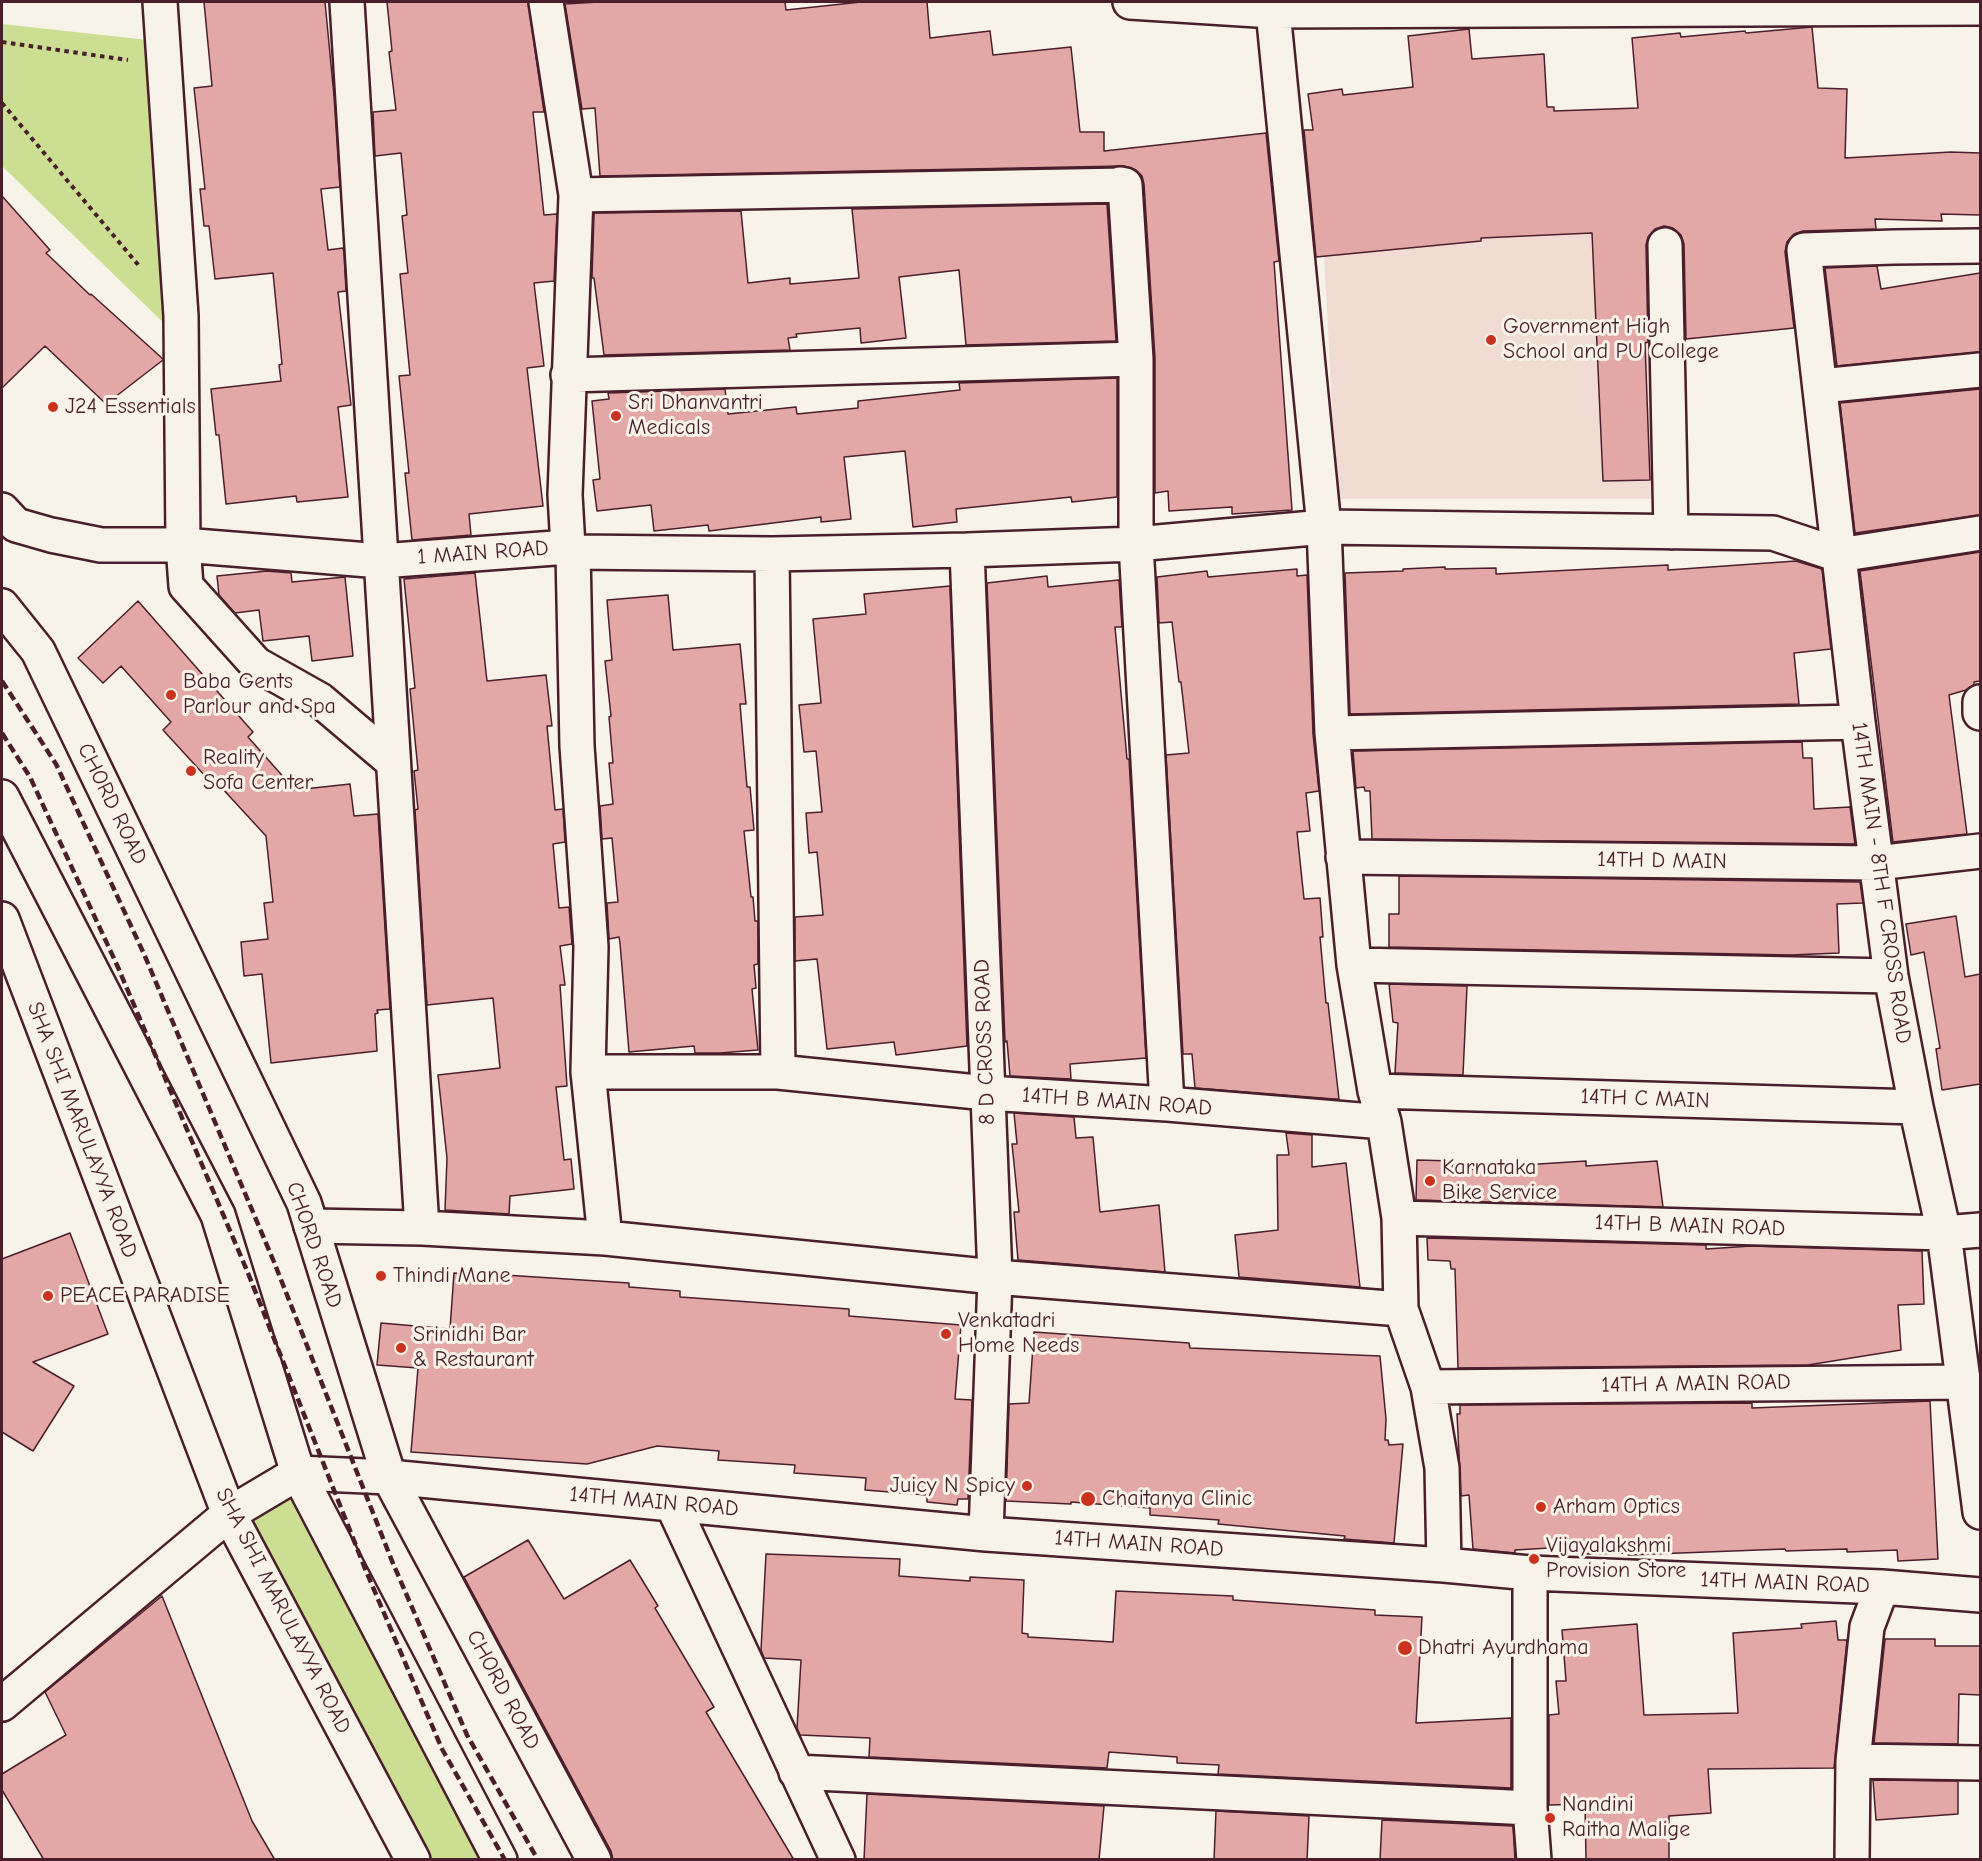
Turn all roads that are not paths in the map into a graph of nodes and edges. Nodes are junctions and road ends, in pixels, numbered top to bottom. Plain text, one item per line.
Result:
1 (160, 2) edge
2 (347, 2) edge
3 (546, 2) edge
4 (1130, 2) edge
5 (1868, 5) edge
6 (1980, 8) edge
7 (1273, 12) junction
8 (576, 195) junction
9 (1665, 245) dead end
10 (1980, 246) edge
11 (1136, 359) junction
12 (1980, 370) edge
13 (568, 375) junction
14 (1821, 386) junction
15 (2, 510) edge
16 (1323, 527) junction
17 (1671, 532) junction
18 (1980, 533) edge
19 (1136, 544) junction
20 (183, 545) junction
21 (571, 549) junction
22 (967, 550) junction
23 (772, 554) junction
24 (1839, 555) junction
25 (381, 561) junction
26 (2, 606) edge
27 (1980, 702) edge
28 (1980, 713) edge
29 (1858, 722) junction
30 (1332, 733) junction
31 (393, 762) junction
32 (2, 796) edge
33 (1980, 851) edge
34 (1343, 857) junction
35 (1877, 863) junction
36 (2, 919) edge
37 (1354, 965) junction
38 (1891, 976) junction
39 (588, 1072) junction
40 (778, 1072) junction
41 (1375, 1091) junction
42 (987, 1093) junction
43 (1167, 1104) junction
44 (1916, 1107) junction
45 (1384, 1122) junction
46 (1399, 1218) junction
47 (311, 1226) junction
48 (422, 1228) junction
49 (1980, 1230) edge
50 (1944, 1233) junction
51 (605, 1238) junction
52 (995, 1277) junction
53 (1401, 1310) junction
54 (1965, 1382) junction
55 (1428, 1387) junction
56 (298, 1473) junction
57 (389, 1477) junction
58 (672, 1504) junction
59 (1980, 1512) edge
60 (229, 1514) junction
61 (986, 1534) junction
62 (1444, 1565) junction
63 (1530, 1573) junction
64 (1882, 1587) junction
65 (1980, 1595) edge
66 (2, 1704) edge
67 (1853, 1761) junction
68 (1980, 1763) edge
69 (796, 1772) junction
70 (1530, 1808) junction
71 (413, 1860) edge
72 (500, 1860) edge
73 (594, 1860) edge
74 (838, 1860) edge
75 (1534, 1860) edge
76 (1852, 1860) edge

1 - 20 street
2 - 25 street
3 - 8 street, 1 MAIN ROAD
4 - 7 street
5 - 6 street
5 - 7 street
7 - 16 street
8 - 11 street
8 - 13 street, 1 MAIN ROAD
9 - 17 street
10 - 14 street, 14TH MAIN - 8TH F CROSS ROAD
11 - 13 street
11 - 19 street
12 - 14 street
13 - 21 street, 1 MAIN ROAD
14 - 24 street, 14TH MAIN - 8TH F CROSS ROAD
15 - 20 street, 1 MAIN ROAD
16 - 17 street
16 - 19 street
16 - 30 street
17 - 24 street
18 - 24 street
19 - 22 street
19 - 43 street
20 - 25 street, 1 MAIN ROAD
20 - 31 street
21 - 23 street
21 - 25 street, 1 MAIN ROAD
21 - 39 street
22 - 23 street
22 - 42 street, 8 D CROSS ROAD
23 - 40 street
24 - 29 street, 14TH MAIN - 8TH F CROSS ROAD
25 - 31 street
26 - 47 street, CHORD ROAD
27 - 28 street
29 - 30 street
29 - 35 street, 14TH MAIN - 8TH F CROSS ROAD
30 - 34 street
31 - 48 street
32 - 56 street
33 - 35 street, 14TH D MAIN
34 - 35 street, 14TH D MAIN
34 - 37 street
35 - 38 street, 14TH MAIN - 8TH F CROSS ROAD
36 - 60 street, SHA SHI MARULAYYA ROAD
37 - 38 street
37 - 41 street
38 - 44 street, 14TH MAIN - 8TH F CROSS ROAD
39 - 40 street, 14TH B MAIN ROAD
39 - 51 street
40 - 42 street, 14TH B MAIN ROAD
41 - 44 street, 14TH C MAIN
41 - 45 street
42 - 43 street, 14TH B MAIN ROAD
42 - 52 street, 8 D CROSS ROAD
43 - 45 street, 14TH B MAIN ROAD
44 - 50 street, 14TH MAIN - 8TH F CROSS ROAD
45 - 46 street
46 - 50 street, 14TH B MAIN ROAD
46 - 53 street
47 - 48 street
47 - 57 street, CHORD ROAD
48 - 51 street
49 - 50 street, 14TH B MAIN ROAD
50 - 54 street, 14TH MAIN - 8TH F CROSS ROAD
51 - 52 street
52 - 53 street
52 - 61 street, 8 D CROSS ROAD
53 - 55 street
54 - 55 street, 14TH A MAIN ROAD
54 - 59 street, 14TH MAIN - 8TH F CROSS ROAD
55 - 62 street
56 - 57 street, 14TH MAIN ROAD
56 - 60 street
56 - 72 street
57 - 58 street, 14TH MAIN ROAD
57 - 73 street, CHORD ROAD
58 - 61 street, 14TH MAIN ROAD
58 - 69 street
60 - 66 street
60 - 71 street, SHA SHI MARULAYYA ROAD
61 - 62 street, 14TH MAIN ROAD
62 - 63 street, 14TH MAIN ROAD
63 - 64 street, 14TH MAIN ROAD
63 - 70 street
64 - 65 street, 14TH MAIN ROAD
64 - 67 street
67 - 68 street
67 - 76 street
69 - 70 street
69 - 74 street
70 - 75 street

